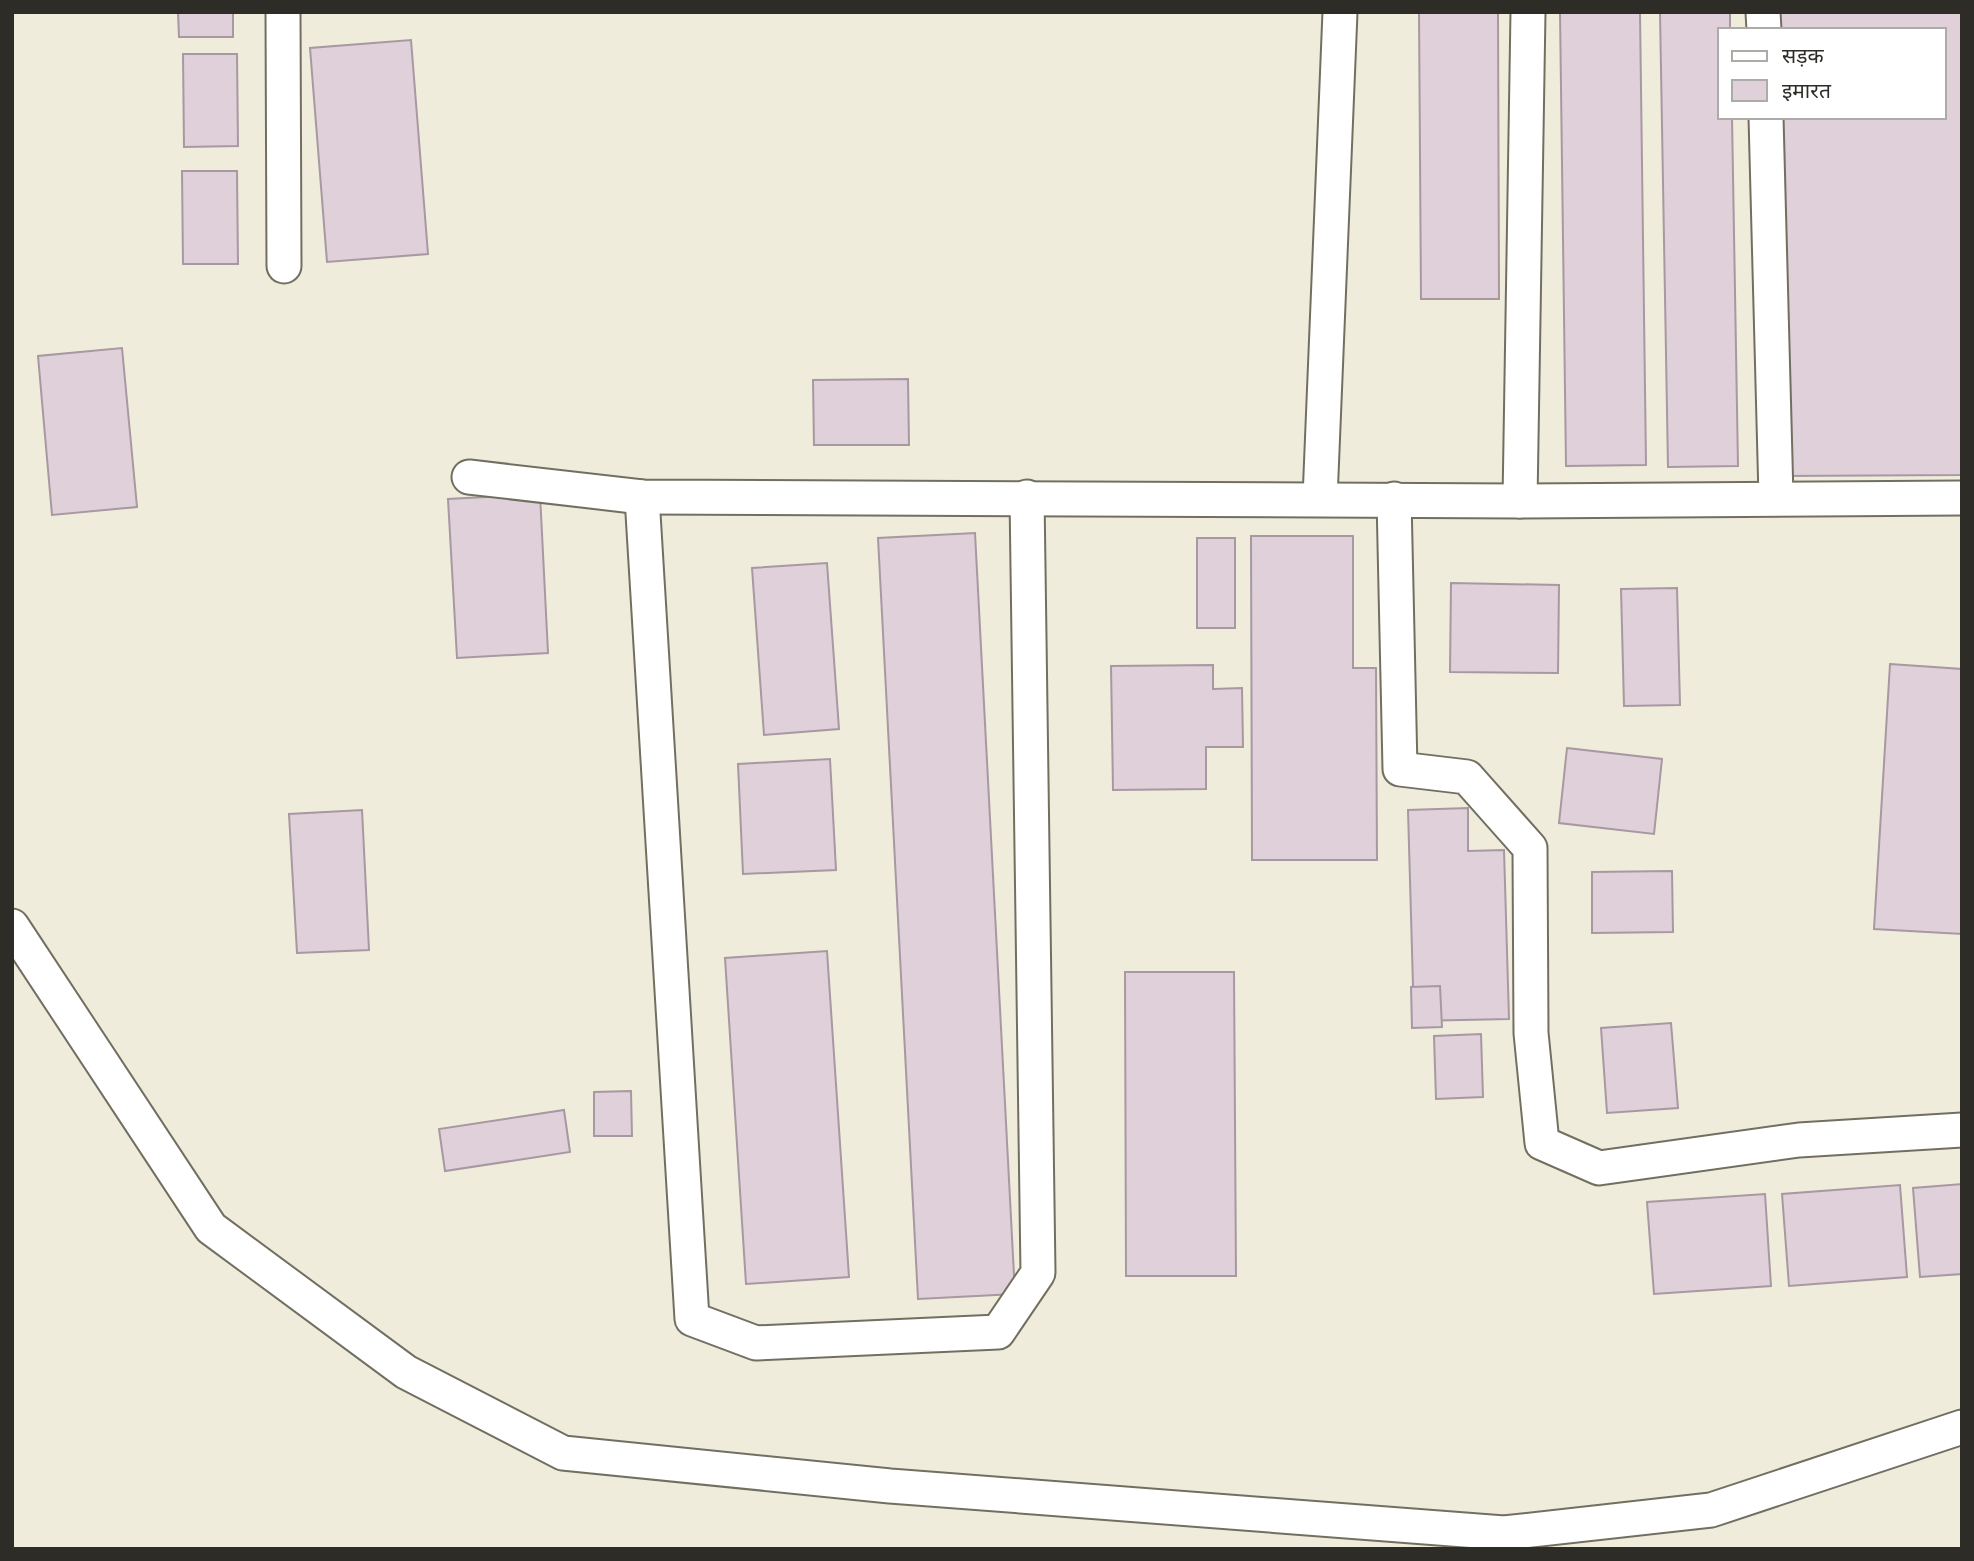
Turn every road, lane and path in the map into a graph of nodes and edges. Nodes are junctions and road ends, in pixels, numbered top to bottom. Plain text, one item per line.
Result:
1 (283, 12) edge
2 (1340, 12) edge
3 (1528, 12) edge
4 (1766, 119) edge
5 (284, 266) dead end
6 (469, 477) dead end
7 (642, 497) junction
8 (1027, 497) junction
9 (1776, 497) junction
10 (1962, 498) edge
11 (1320, 499) junction
12 (1394, 499) junction
13 (1520, 501) junction
14 (12, 926) edge
15 (1962, 1130) edge
16 (1962, 1427) edge

1 - 5 street
2 - 11 street
3 - 13 street
4 - 9 street
6 - 7 street
7 - 8 street
7 - 8 street
8 - 11 street
9 - 10 street
9 - 13 street
11 - 12 street
12 - 13 street
12 - 15 street
14 - 16 street

